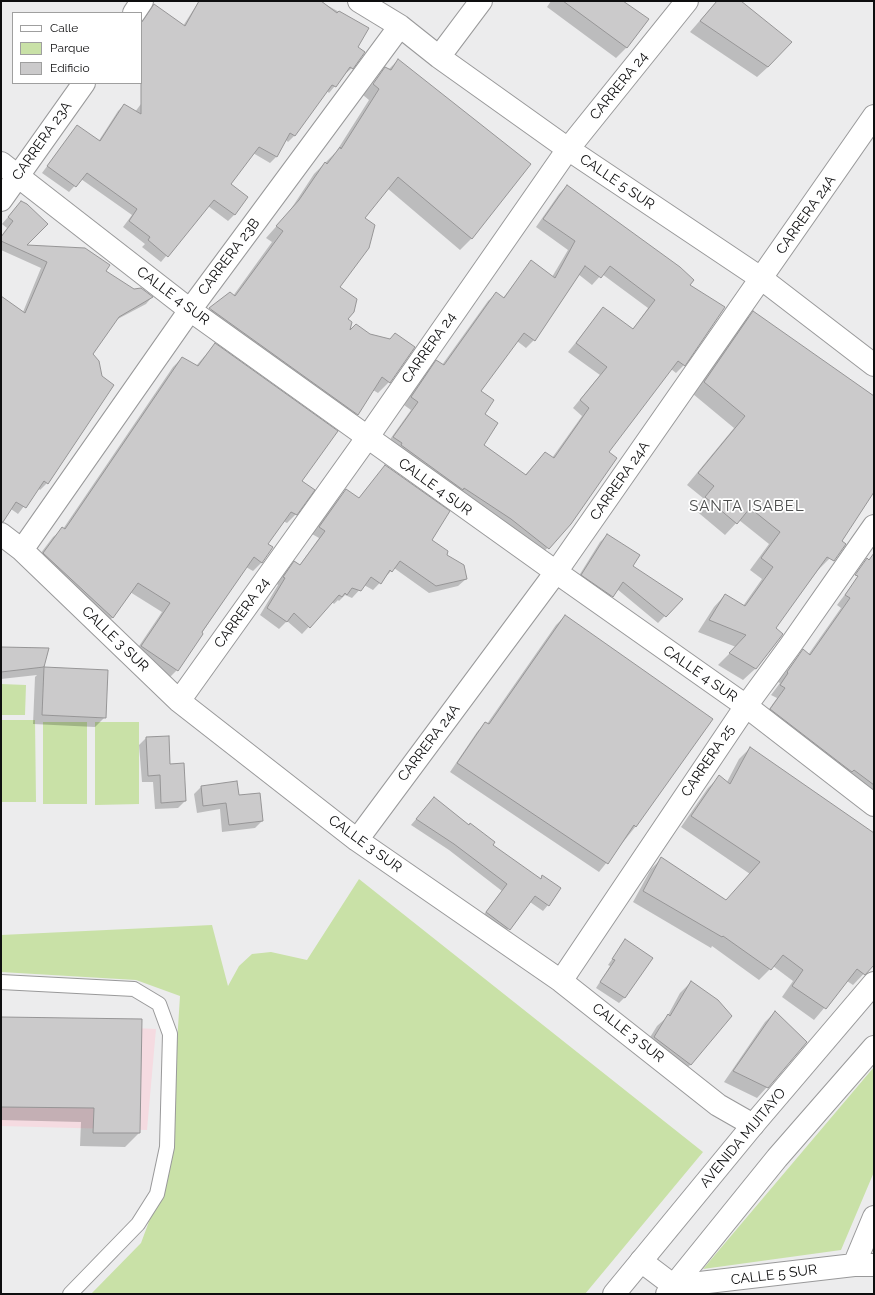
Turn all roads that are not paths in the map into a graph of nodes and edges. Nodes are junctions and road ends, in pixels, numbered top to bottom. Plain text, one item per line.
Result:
1 (142, 1) edge
2 (360, 1) edge
3 (481, 1) edge
4 (687, 1) edge
5 (135, 12) edge
6 (400, 26) junction
7 (439, 57) junction
8 (83, 84) edge
9 (874, 116) edge
10 (568, 149) junction
11 (1, 163) edge
12 (18, 175) junction
13 (1, 200) edge
14 (762, 279) junction
15 (190, 310) junction
16 (874, 365) edge
17 (367, 438) junction
18 (874, 526) edge
19 (1, 534) edge
20 (22, 550) junction
21 (556, 572) junction
22 (179, 702) junction
23 (746, 706) junction
24 (874, 805) edge
25 (357, 840) junction
26 (561, 981) junction
27 (1, 982) edge
28 (874, 983) edge
29 (874, 1047) edge
30 (753, 1125) junction
31 (874, 1217) edge
32 (641, 1261) junction
33 (864, 1265) edge
34 (671, 1290) edge
35 (70, 1294) edge
36 (614, 1294) edge

1 - 5 street
2 - 6 street, CALLE 5 SUR
3 - 7 street
4 - 10 street, CARRERA 24
6 - 7 street, CALLE 5 SUR
6 - 15 street, CARRERA 23B
7 - 10 street, CALLE 5 SUR
8 - 12 street, CARRERA 23A
9 - 14 street, CARRERA 24A
10 - 14 street, CALLE 5 SUR
10 - 17 street, CARRERA 24
11 - 12 street, CALLE 4 SUR
12 - 13 street, CARRERA 23A
12 - 15 street, CALLE 4 SUR
14 - 16 street, CALLE 5 SUR
14 - 21 street, CARRERA 24A
15 - 17 street, CALLE 4 SUR
15 - 20 street, CARRERA 23B
17 - 21 street, CALLE 4 SUR
17 - 22 street, CARRERA 24
18 - 23 street, CARRERA 25
19 - 20 street, CALLE 3 SUR
20 - 22 street, CALLE 3 SUR
21 - 23 street, CALLE 4 SUR
21 - 25 street, CARRERA 24A
22 - 25 street, CALLE 3 SUR
23 - 24 street, CALLE 4 SUR
23 - 26 street, CARRERA 25
25 - 26 street, CALLE 3 SUR
26 - 30 street, CALLE 3 SUR
27 - 35 lane
28 - 30 street, AVENIDA MIJITAYO
29 - 34 street
30 - 32 street, AVENIDA MIJITAYO
31 - 33 street
32 - 34 street
32 - 36 street, AVENIDA MIJITAYO
33 - 34 street, CALLE 5 SUR

